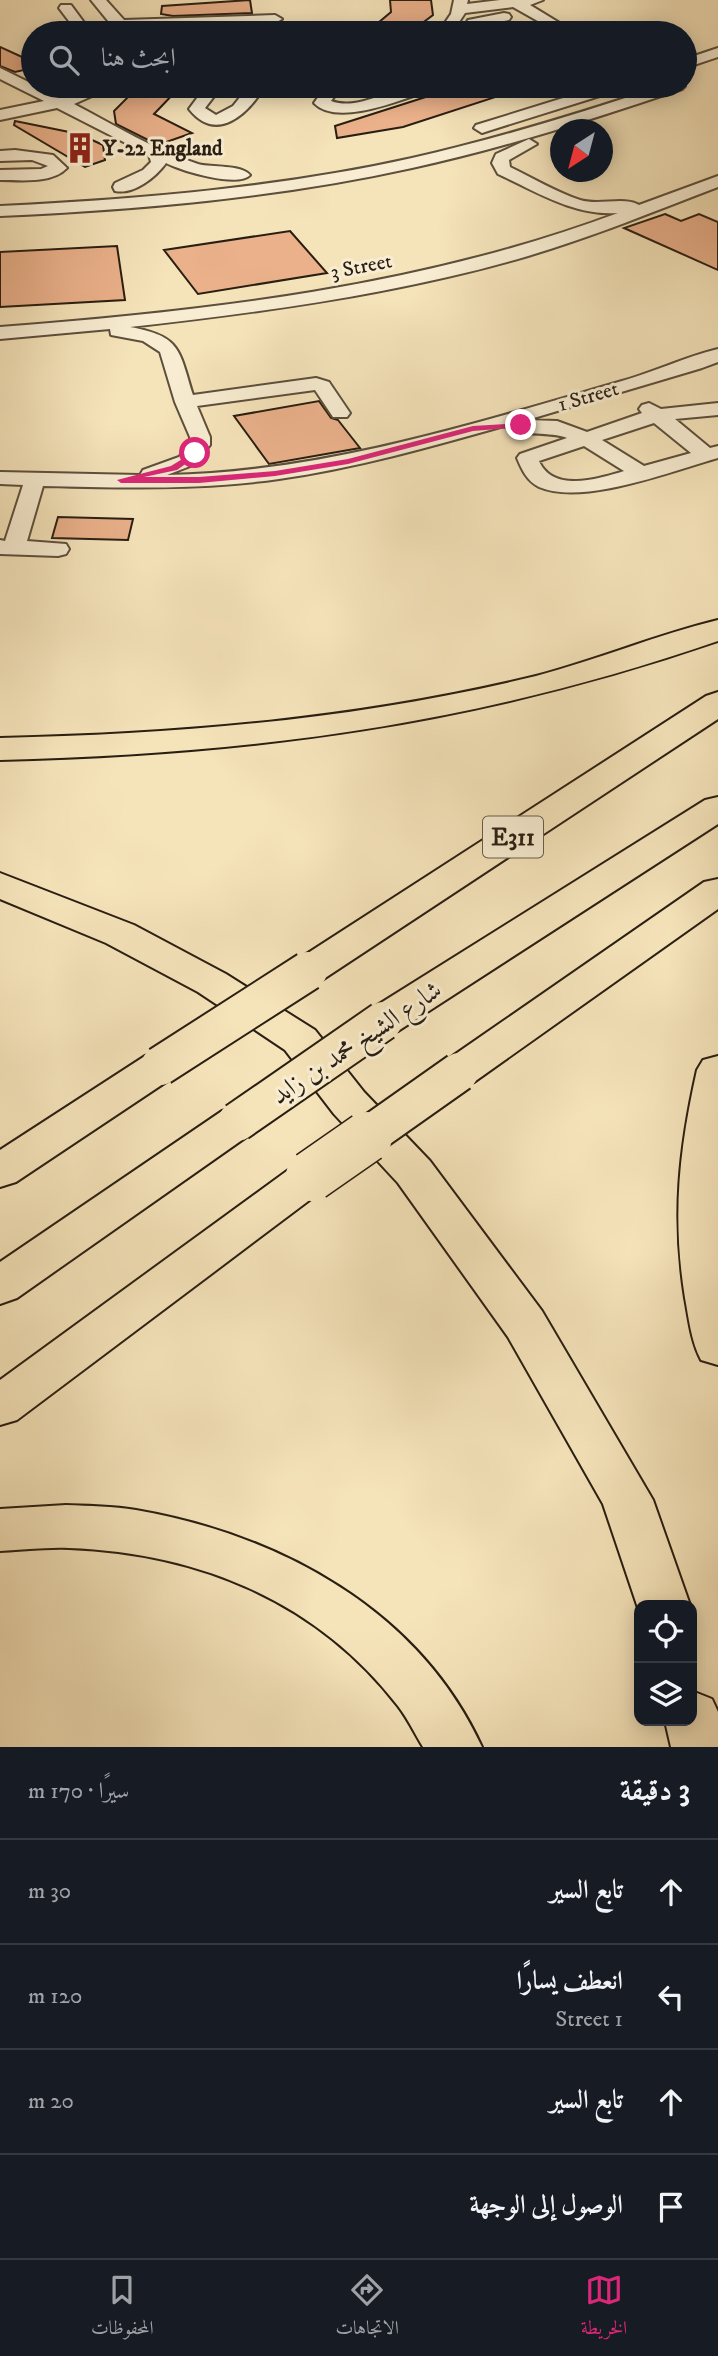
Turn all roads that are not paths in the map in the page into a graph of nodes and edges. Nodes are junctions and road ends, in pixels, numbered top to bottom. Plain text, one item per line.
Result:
1 (98, 0) edge
2 (536, 0) edge
3 (460, 5) edge
4 (66, 8) dead end
5 (516, 9) junction
6 (76, 21) edge
7 (114, 21) edge
8 (451, 21) edge
9 (478, 21) edge
10 (542, 21) edge
11 (718, 52) edge
12 (697, 60) edge
13 (0, 73) edge
14 (21, 84) edge
15 (49, 98) edge
16 (77, 98) edge
17 (206, 98) edge
18 (248, 98) edge
19 (326, 98) edge
20 (384, 98) edge
21 (578, 98) edge
22 (642, 98) edge
23 (59, 103) junction
24 (618, 106) junction
25 (0, 115) edge
26 (595, 119) edge
27 (471, 131) dead end
28 (550, 136) edge
29 (158, 153) junction
30 (0, 156) edge
31 (345, 159) dead end
32 (0, 175) edge
33 (242, 175) junction
34 (718, 181) edge
35 (121, 187) junction
36 (718, 190) edge
37 (0, 194) edge
38 (670, 201) junction
39 (0, 211) edge
40 (34, 330) junction
41 (0, 333) edge
42 (718, 355) edge
43 (664, 374) junction
44 (185, 402) junction
45 (718, 409) edge
46 (340, 413) dead end
47 (657, 415) junction
48 (473, 429) junction
49 (587, 439) junction
50 (712, 453) edge
51 (641, 472) junction
52 (0, 478) edge
53 (35, 479) junction
54 (121, 480) junction
55 (7, 547) edge
56 (58, 549) dead end
57 (718, 629) edge
58 (718, 703) edge
59 (0, 748) edge
60 (718, 808) edge
61 (0, 885) edge
62 (718, 891) edge
63 (718, 1070) edge
64 (0, 1171) edge
65 (0, 1286) edge
66 (718, 1347) edge
67 (0, 1406) edge
68 (0, 1530) edge
69 (661, 1600) edge
70 (694, 1726) edge
71 (454, 1747) edge
72 (699, 1747) edge

1 - 7 street
2 - 5 street
3 - 5 street
3 - 8 street
4 - 6 street
5 - 9 street
5 - 10 street
11 - 12 street
13 - 14 street
15 - 23 street
16 - 23 street
17 - 18 street
19 - 20 street
21 - 27 street
22 - 24 street
23 - 25 street
23 - 29 street
24 - 26 street
24 - 39 street
28 - 38 street
29 - 33 street
29 - 35 street
30 - 32 street
31 - 33 street
33 - 35 street
34 - 38 street, 3 Street
35 - 37 street
36 - 38 street
38 - 40 street, 3 Street
40 - 41 street, 3 Street
40 - 44 street
42 - 43 street, 1 Street
43 - 47 street
43 - 48 street, 1 Street
44 - 46 street
44 - 54 street
45 - 47 street
47 - 49 street
47 - 50 street
48 - 49 street
48 - 54 street, 1 Street
49 - 51 street
49 - 51 street
50 - 51 street
52 - 53 street, 1 Street
53 - 54 street, 1 Street
53 - 55 street
55 - 56 street
57 - 59 highway
58 - 64 highway, E311, bridge
60 - 65 highway, شارع الشيخ محمد بن زايد, bridge
61 - 69 highway
62 - 67 highway, bridge
63 - 66 highway
68 - 71 highway
70 - 72 highway

